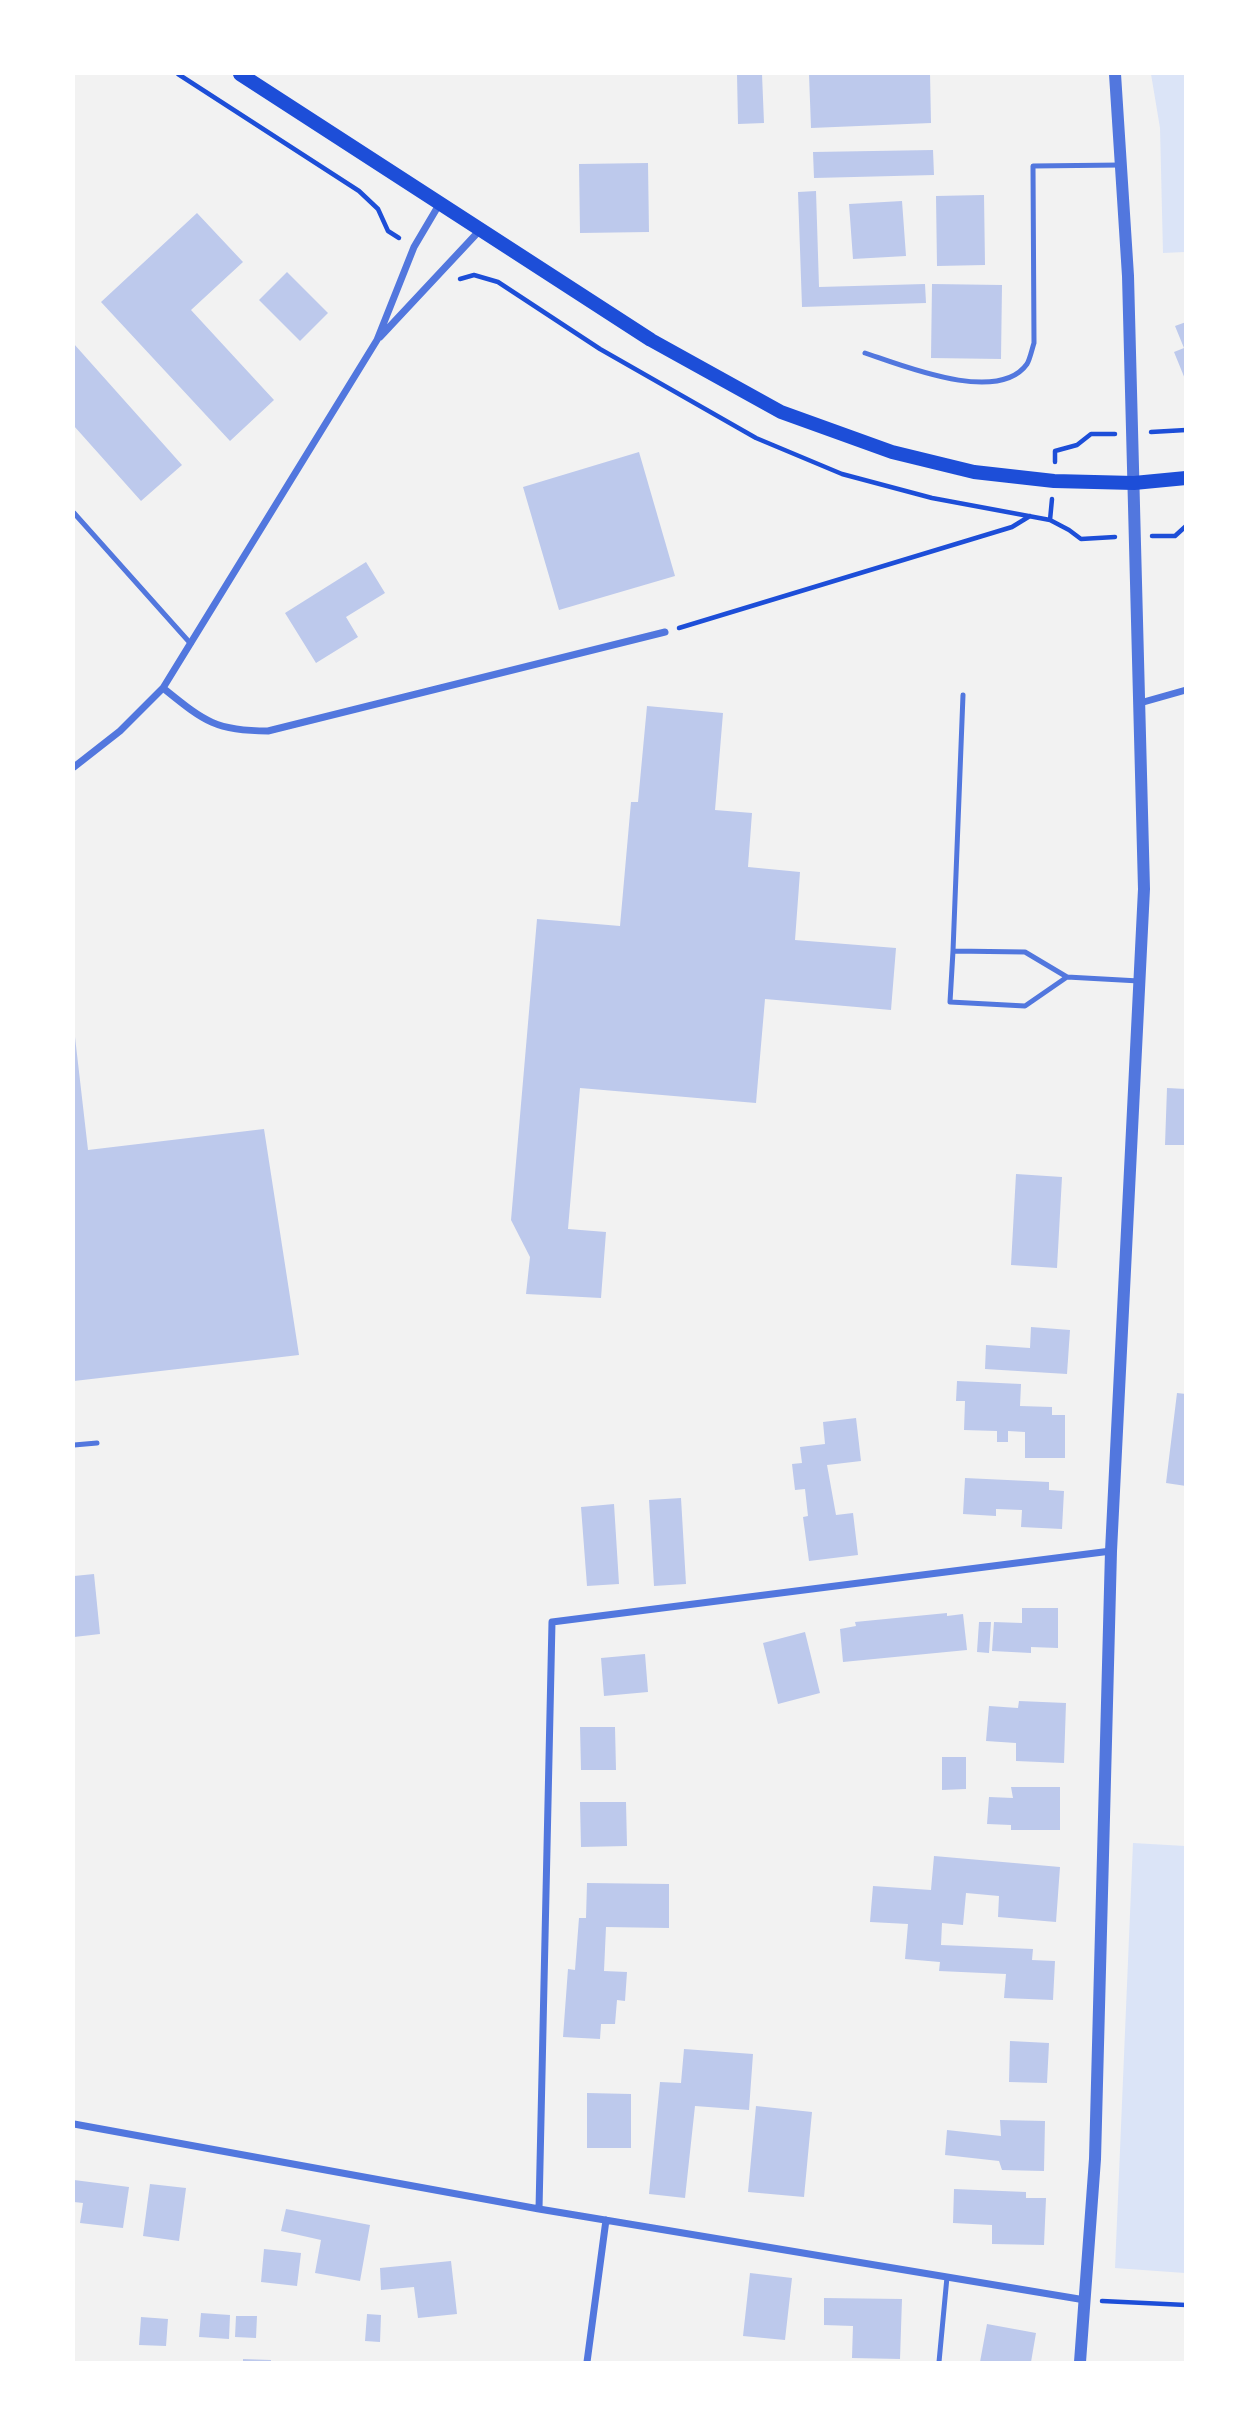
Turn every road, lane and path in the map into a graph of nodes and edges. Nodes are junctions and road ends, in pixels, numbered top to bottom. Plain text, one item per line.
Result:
1 (240, 74) edge
2 (1115, 74) edge
3 (1122, 165) junction
4 (440, 203) junction
5 (481, 229) junction
6 (377, 340) junction
7 (865, 353) dead end
8 (1185, 430) edge
9 (1133, 433) junction
10 (1185, 478) edge
11 (1054, 481) junction
12 (1134, 483) junction
13 (74, 513) edge
14 (1185, 526) edge
15 (1134, 536) junction
16 (664, 632) joint
17 (191, 644) junction
18 (163, 688) junction
19 (1185, 690) edge
20 (963, 695) dead end
21 (1140, 703) junction
22 (74, 767) edge
23 (953, 951) junction
24 (1068, 977) junction
25 (1139, 981) junction
26 (97, 1443) dead end
27 (74, 1445) edge
28 (1111, 1551) junction
29 (74, 2123) edge
30 (540, 2209) junction
31 (606, 2220) junction
32 (947, 2277) junction
33 (1085, 2300) junction
34 (1185, 2305) edge
35 (587, 2362) edge
36 (939, 2362) edge
37 (1080, 2362) edge

1 - 4 main road
2 - 3 street
3 - 7 lane
3 - 9 street
4 - 5 main road
4 - 6 street
5 - 6 street
5 - 11 main road
6 - 17 street
8 - 9 path
9 - 11 path
9 - 12 street
10 - 12 main road
11 - 12 main road
12 - 15 street
13 - 17 lane
14 - 15 path
15 - 16 path
15 - 21 street
16 - 18 street
17 - 18 street
18 - 22 street
19 - 21 street
20 - 23 lane
21 - 25 street
23 - 24 lane
23 - 24 lane
24 - 25 lane
25 - 28 street
26 - 27 lane
28 - 30 street
28 - 33 street
29 - 30 street
30 - 31 street
31 - 32 street
31 - 35 street
32 - 33 street
32 - 36 lane
33 - 34 path
33 - 37 street

